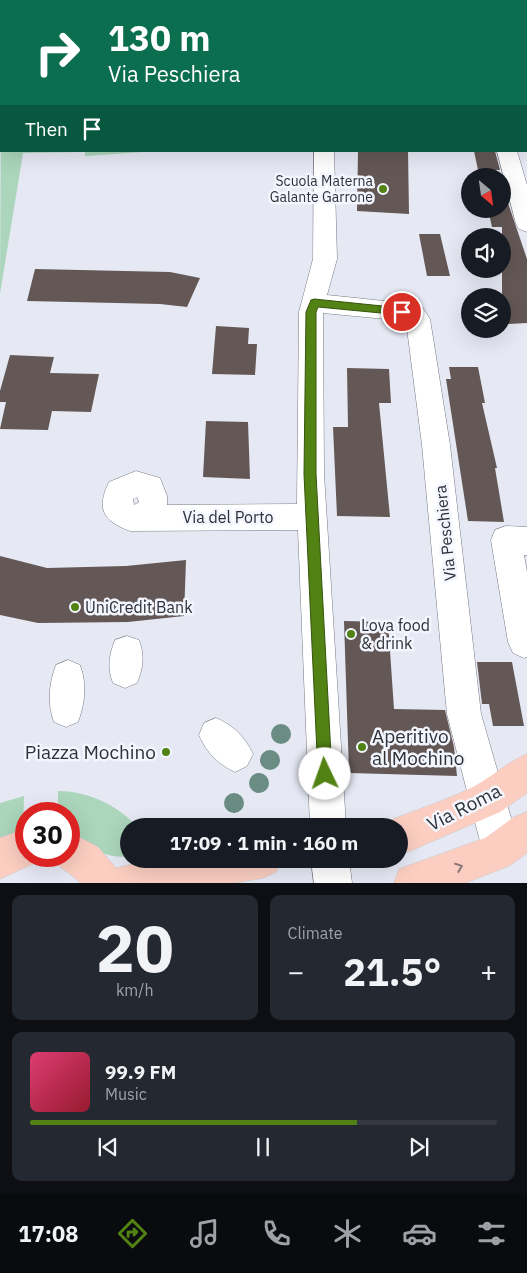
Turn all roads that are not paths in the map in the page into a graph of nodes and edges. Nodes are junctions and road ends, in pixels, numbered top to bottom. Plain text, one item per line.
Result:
1 (324, 152) edge
2 (507, 152) edge
3 (527, 224) edge
4 (314, 303) junction
5 (144, 517) dead end
6 (313, 517) junction
7 (527, 541) edge
8 (524, 642) dead end
9 (68, 677) dead end
10 (66, 710) dead end
11 (527, 772) edge
12 (487, 799) junction
13 (327, 818) edge
14 (408, 833) edge
15 (514, 840) edge
16 (15, 851) edge
17 (80, 856) edge
18 (0, 860) edge
19 (211, 868) edge
20 (331, 868) edge
21 (104, 883) edge
22 (125, 883) edge
23 (333, 883) edge
24 (413, 883) edge

1 - 4 street
2 - 3 street
4 - 6 street
4 - 12 street, Via Peschiera
5 - 6 street, Via del Porto
6 - 13 street
7 - 8 street
9 - 10 street
11 - 12 main road, Via Roma
12 - 14 main road, Via Roma
12 - 15 street, Via Peschiera
24 -> 15 main road
16 - 18 main road
17 - 21 main road
19 - 22 main road
20 - 23 street

